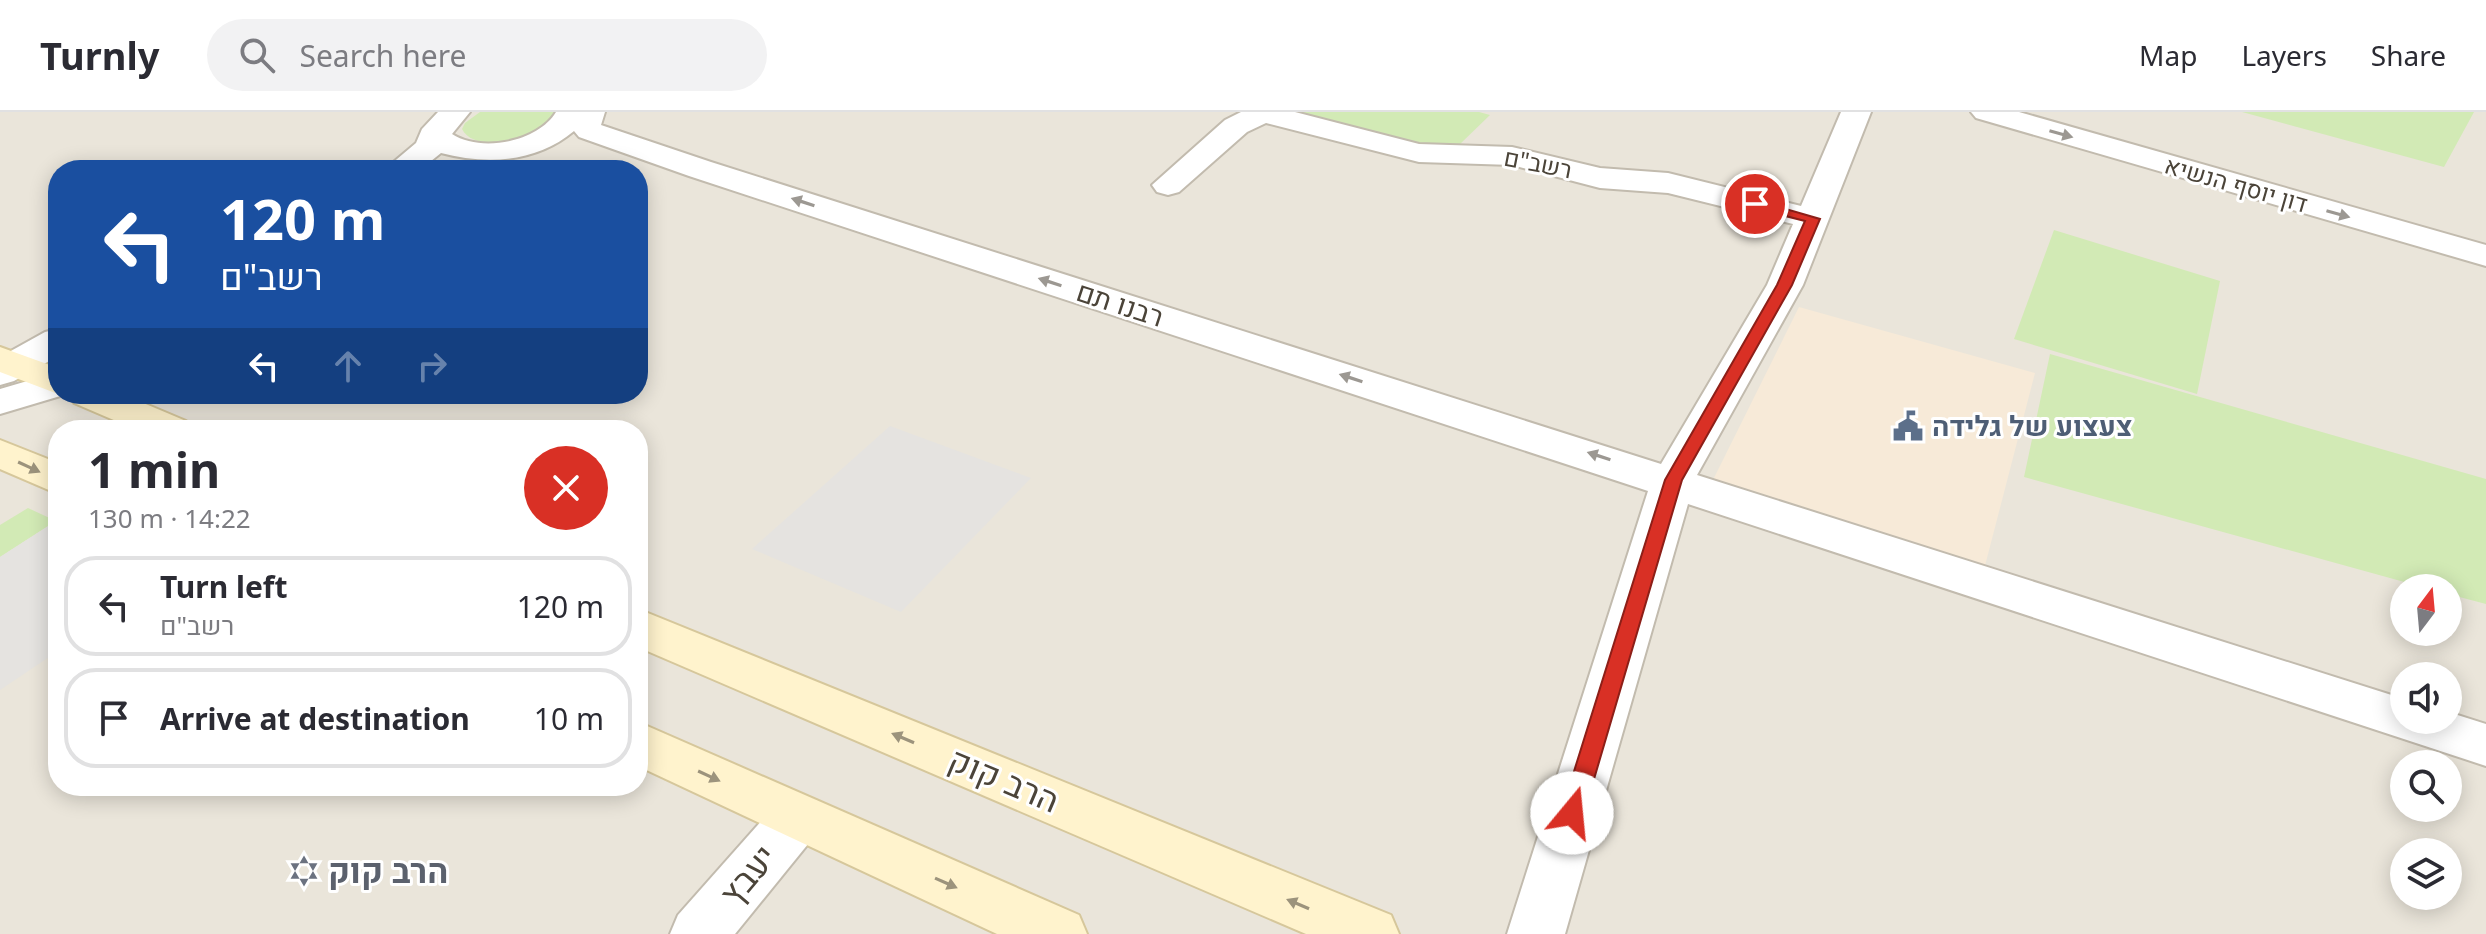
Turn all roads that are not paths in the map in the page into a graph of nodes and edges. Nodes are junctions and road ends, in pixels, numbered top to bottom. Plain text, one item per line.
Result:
1 (1264, 112) edge
2 (1856, 112) edge
3 (1986, 112) edge
4 (577, 114) edge
5 (438, 123) edge
6 (520, 147) junction
7 (414, 160) edge
8 (480, 160) edge
9 (1168, 185) dead end
10 (1813, 219) junction
11 (2486, 256) edge
12 (48, 345) edge
13 (4, 365) edge
14 (48, 380) edge
15 (48, 386) edge
16 (0, 402) edge
17 (111, 404) edge
18 (149, 420) edge
19 (0, 453) edge
20 (48, 475) edge
21 (1673, 480) junction
22 (648, 631) edge
23 (2390, 714) edge
24 (2452, 734) edge
25 (2486, 745) edge
26 (648, 748) edge
27 (798, 817) junction
28 (699, 934) edge
29 (1058, 934) edge
30 (1370, 934) edge
31 (1536, 934) edge

1 - 9 street
1 - 10 street, רשב"ם
2 - 10 street
3 -> 11 street, דון יוסף הנשיא
4 - 6 street
21 -> 4 street, רבנו תם
5 - 6 street
5 - 7 street
6 - 8 street
10 - 21 street
12 - 13 street
13 - 14 main road
15 - 16 street
17 - 18 main road
19 -> 20 main road
21 - 23 street
21 - 31 street
30 -> 22 main road, הרב קוק
24 - 25 street
26 -> 27 main road
27 - 28 street, יעבץ
27 -> 29 main road

